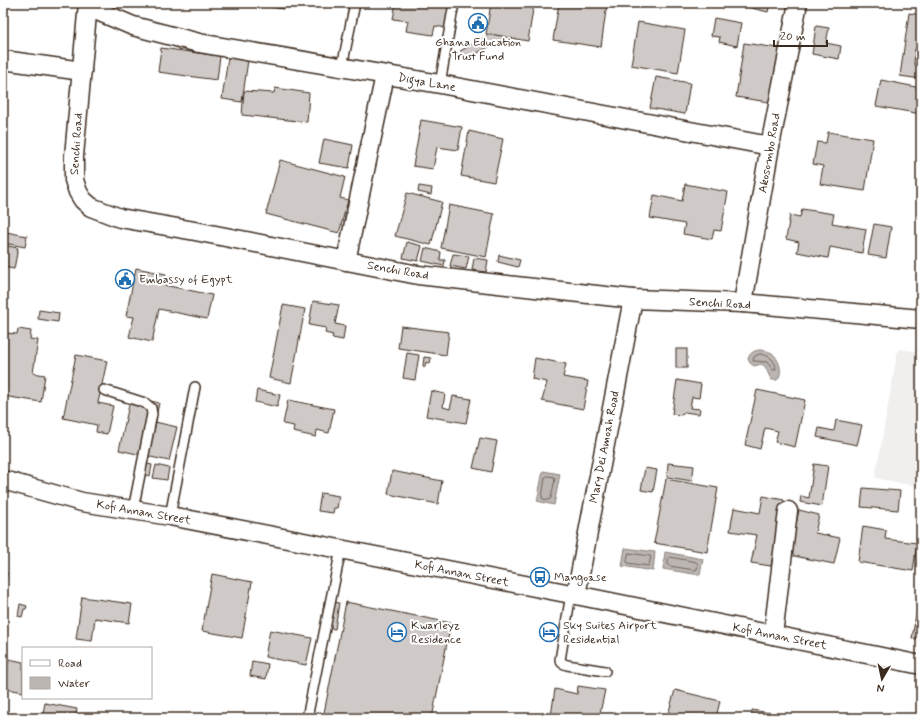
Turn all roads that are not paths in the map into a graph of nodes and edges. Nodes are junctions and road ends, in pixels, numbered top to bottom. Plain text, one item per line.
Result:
1 (355, 3) edge
2 (454, 3) edge
3 (798, 3) edge
4 (88, 5) edge
5 (3, 60) edge
6 (342, 67) junction
7 (82, 72) junction
8 (385, 75) junction
9 (440, 84) junction
10 (770, 146) junction
11 (346, 261) junction
12 (633, 299) junction
13 (743, 303) junction
14 (921, 319) edge
15 (195, 387) dead end
16 (104, 390) dead end
17 (3, 480) edge
18 (133, 510) junction
19 (788, 512) dead end
20 (170, 516) junction
21 (341, 549) junction
22 (574, 594) junction
23 (773, 635) junction
24 (921, 665) edge
25 (605, 672) dead end
26 (307, 718) edge

1 - 6 lane
2 - 9 lane
3 - 10 street, Akosombo Road
4 - 6 street, Digya Lane
4 - 7 street, Senchi Road
5 - 7 street
6 - 8 street, Digya Lane
7 - 11 street, Senchi Road
8 - 9 street, Digya Lane
8 - 11 street
9 - 10 street, Digya Lane
10 - 13 street, Akosombo Road
11 - 12 street, Senchi Road
12 - 13 street, Senchi Road
12 - 22 street, Mary Dei Amoah Road
13 - 14 street, Senchi Road
15 - 20 lane
16 - 18 lane
17 - 18 street, Kofi Annan Street
18 - 20 street, Kofi Annan Street
19 - 23 street
20 - 21 street, Kofi Annan Street
21 - 22 street, Kofi Annan Street
21 - 26 lane
22 - 23 street, Kofi Annan Street
22 - 25 lane
23 - 24 street, Kofi Annan Street

